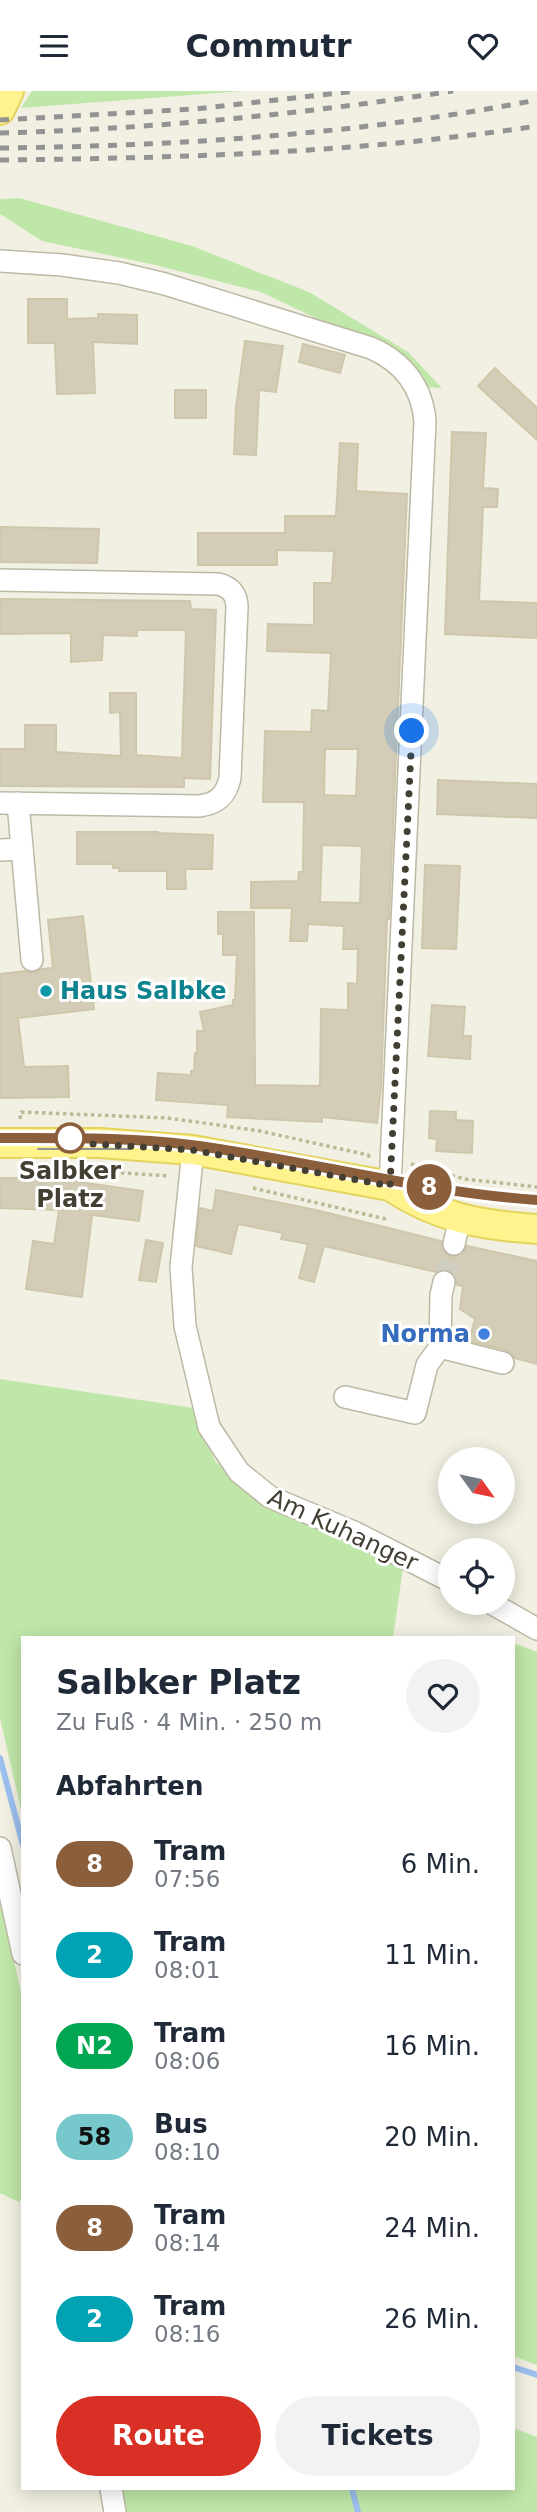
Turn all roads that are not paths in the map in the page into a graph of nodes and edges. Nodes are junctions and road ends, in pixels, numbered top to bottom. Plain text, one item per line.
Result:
1 (9, 91) edge
2 (0, 110) edge
3 (0, 261) edge
4 (0, 580) edge
5 (9, 803) edge
6 (22, 849) junction
7 (0, 850) edge
8 (32, 960) dead end
9 (0, 1143) edge
10 (193, 1150) junction
11 (390, 1186) junction
12 (537, 1229) edge
13 (444, 1282) tunnel mouth
14 (440, 1347) junction
15 (503, 1363) dead end
16 (345, 1397) dead end
17 (438, 1575) edge
18 (512, 1615) edge
19 (537, 1629) edge
20 (0, 1848) edge
21 (21, 1945) edge
22 (111, 2490) edge
23 (115, 2512) edge

1 - 2 main road
3 - 11 street
4 - 5 street
5 - 6 street
6 - 7 street
6 - 8 street
9 - 10 main road
10 - 11 main road
10 - 17 street, Am Kuhanger
11 - 12 main road
13 - 14 street
14 - 15 street
14 - 16 street
18 - 19 street
20 - 21 street
22 - 23 street

